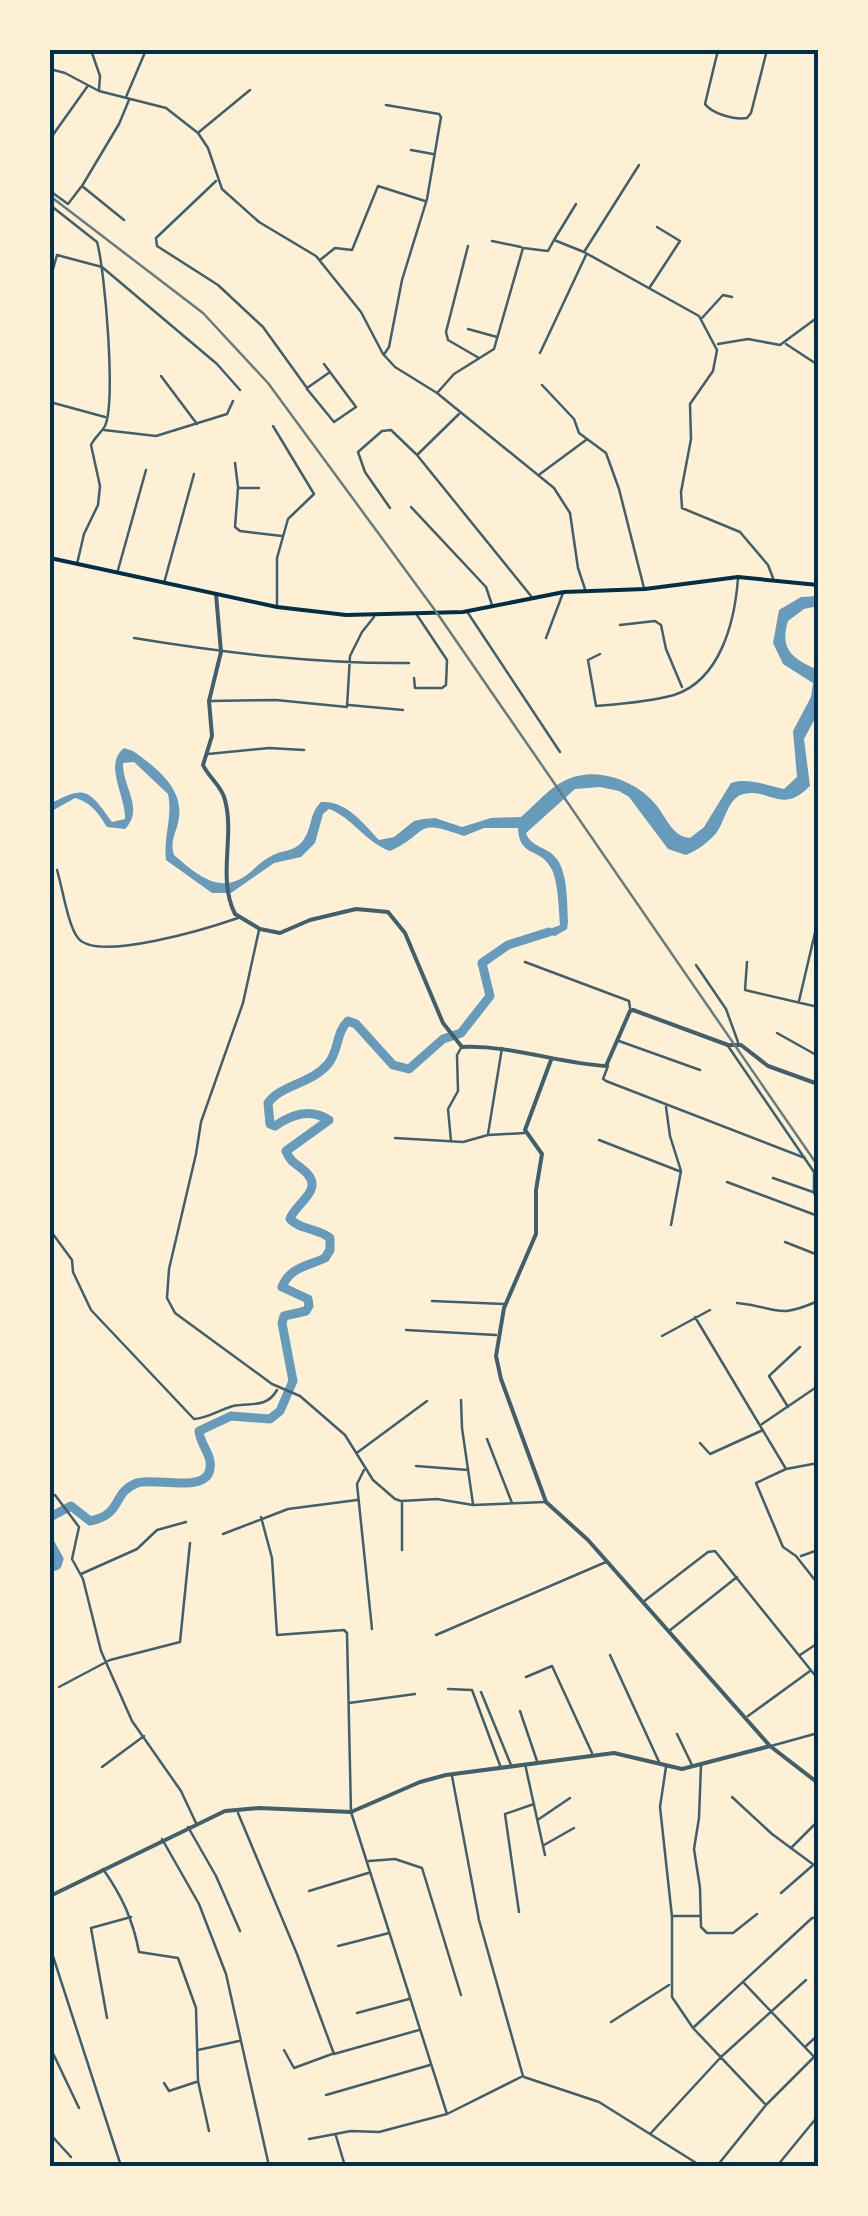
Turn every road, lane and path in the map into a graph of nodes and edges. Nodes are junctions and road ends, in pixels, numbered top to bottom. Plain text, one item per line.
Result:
1 (91, 50) edge
2 (146, 50) edge
3 (718, 50) edge
4 (767, 50) edge
5 (50, 69) edge
6 (88, 86) junction
7 (250, 90) dead end
8 (98, 91) junction
9 (128, 99) junction
10 (386, 105) dead end
11 (198, 133) junction
12 (50, 140) edge
13 (410, 150) dead end
14 (433, 154) junction
15 (639, 165) dead end
16 (217, 180) junction
17 (82, 186) junction
18 (50, 191) edge
19 (426, 202) junction
20 (576, 204) dead end
21 (50, 206) edge
22 (124, 220) dead end
23 (656, 227) dead end
24 (554, 240) junction
25 (492, 241) dead end
26 (468, 246) dead end
27 (523, 248) junction
28 (50, 253) edge
29 (586, 253) junction
30 (57, 254) junction
31 (320, 260) junction
32 (102, 267) junction
33 (50, 280) edge
34 (650, 288) junction
35 (732, 297) dead end
36 (818, 317) edge
37 (701, 320) junction
38 (468, 329) dead end
39 (498, 338) junction
40 (785, 343) junction
41 (716, 344) junction
42 (540, 353) dead end
43 (384, 354) junction
44 (481, 360) junction
45 (324, 364) dead end
46 (818, 365) edge
47 (330, 372) junction
48 (162, 376) dead end
49 (542, 386) dead end
50 (306, 388) junction
51 (240, 390) dead end
52 (437, 394) junction
53 (233, 401) dead end
54 (50, 402) edge
55 (459, 414) junction
56 (107, 417) junction
57 (198, 425) junction
58 (273, 426) dead end
59 (103, 430) junction
60 (586, 439) junction
61 (417, 456) junction
62 (235, 463) dead end
63 (146, 470) dead end
64 (194, 474) dead end
65 (540, 474) junction
66 (238, 488) junction
67 (259, 488) dead end
68 (412, 507) dead end
69 (390, 508) dead end
70 (282, 536) junction
71 (50, 558) edge
72 (77, 565) junction
73 (117, 572) junction
74 (738, 576) junction
75 (774, 578) junction
76 (164, 583) junction
77 (818, 584) edge
78 (585, 590) junction
79 (645, 590) junction
80 (564, 592) junction
81 (216, 594) junction
82 (532, 598) junction
83 (278, 607) junction
84 (492, 607) junction
85 (467, 611) junction
86 (416, 614) junction
87 (374, 616) junction
88 (620, 625) dead end
89 (134, 638) dead end
90 (546, 638) dead end
91 (221, 652) junction
92 (600, 654) dead end
93 (409, 663) dead end
94 (349, 664) junction
95 (414, 678) dead end
96 (683, 690) junction
97 (209, 701) junction
98 (348, 705) junction
99 (403, 710) dead end
100 (304, 750) dead end
101 (560, 752) dead end
102 (207, 754) junction
103 (57, 870) dead end
104 (240, 917) junction
105 (818, 920) edge
106 (260, 928) junction
107 (525, 962) dead end
108 (746, 962) dead end
109 (696, 965) dead end
110 (798, 1003) junction
111 (818, 1007) edge
112 (630, 1011) junction
113 (777, 1033) dead end
114 (618, 1041) junction
115 (738, 1044) junction
116 (728, 1045) junction
117 (461, 1046) junction
118 (502, 1048) junction
119 (818, 1056) edge
120 (551, 1060) junction
121 (608, 1064) junction
122 (700, 1070) dead end
123 (818, 1084) edge
124 (666, 1106) junction
125 (525, 1134) junction
126 (488, 1136) junction
127 (395, 1138) dead end
128 (598, 1140) dead end
129 (451, 1141) junction
130 (805, 1158) junction
131 (680, 1171) junction
132 (773, 1178) dead end
133 (727, 1182) dead end
134 (814, 1192) junction
135 (818, 1201) edge
136 (818, 1216) edge
137 (672, 1225) dead end
138 (50, 1230) edge
139 (785, 1242) dead end
140 (818, 1255) edge
141 (432, 1301) dead end
142 (818, 1301) edge
143 (737, 1303) dead end
144 (505, 1304) junction
145 (710, 1310) dead end
146 (695, 1318) junction
147 (406, 1330) dead end
148 (498, 1335) junction
149 (662, 1336) dead end
150 (800, 1347) dead end
151 (818, 1386) edge
152 (281, 1389) junction
153 (462, 1400) dead end
154 (426, 1401) dead end
155 (788, 1407) junction
156 (763, 1427) junction
157 (487, 1439) dead end
158 (700, 1443) dead end
159 (356, 1453) junction
160 (818, 1463) edge
161 (416, 1466) dead end
162 (365, 1469) junction
163 (786, 1469) junction
164 (469, 1470) junction
165 (50, 1495) edge
166 (358, 1500) junction
167 (402, 1502) junction
168 (546, 1502) junction
169 (512, 1504) junction
170 (473, 1505) junction
171 (261, 1517) junction
172 (186, 1522) dead end
173 (223, 1534) dead end
174 (190, 1544) dead end
175 (402, 1550) dead end
176 (818, 1550) edge
177 (798, 1558) junction
178 (607, 1562) junction
179 (80, 1575) junction
180 (737, 1577) junction
181 (818, 1584) edge
182 (642, 1602) junction
183 (372, 1629) dead end
184 (668, 1632) junction
185 (436, 1635) dead end
186 (818, 1643) edge
187 (800, 1654) junction
188 (610, 1656) dead end
189 (106, 1664) junction
190 (811, 1670) junction
191 (526, 1677) dead end
192 (818, 1679) edge
193 (60, 1688) dead end
194 (448, 1689) dead end
195 (482, 1692) dead end
196 (415, 1694) dead end
197 (348, 1703) junction
198 (520, 1711) dead end
199 (746, 1718) junction
200 (677, 1734) dead end
201 (818, 1734) edge
202 (144, 1736) junction
203 (770, 1746) junction
204 (592, 1754) junction
205 (537, 1762) junction
206 (526, 1764) junction
207 (701, 1764) junction
208 (664, 1766) junction
209 (102, 1767) dead end
210 (512, 1767) junction
211 (693, 1767) junction
212 (502, 1768) junction
213 (452, 1774) junction
214 (818, 1782) edge
215 (732, 1797) dead end
216 (570, 1798) dead end
217 (534, 1804) junction
218 (237, 1810) junction
219 (351, 1812) junction
220 (537, 1820) junction
221 (818, 1821) edge
222 (196, 1823) junction
223 (188, 1827) junction
224 (574, 1828) dead end
225 (162, 1840) junction
226 (543, 1846) junction
227 (790, 1849) junction
228 (545, 1855) dead end
229 (366, 1861) junction
230 (813, 1865) junction
231 (818, 1868) edge
232 (103, 1869) junction
233 (370, 1872) junction
234 (309, 1890) dead end
235 (780, 1893) dead end
236 (50, 1896) edge
237 (519, 1912) dead end
238 (757, 1914) dead end
239 (131, 1916) junction
240 (699, 1916) junction
241 (672, 1917) junction
242 (815, 1918) edge
243 (240, 1932) dead end
244 (390, 1934) junction
245 (338, 1946) dead end
246 (50, 1947) edge
247 (806, 1980) dead end
248 (743, 1982) junction
249 (670, 1985) junction
250 (462, 1996) dead end
251 (410, 1998) junction
252 (771, 2011) junction
253 (357, 2013) dead end
254 (107, 2018) dead end
255 (612, 2022) dead end
256 (693, 2028) junction
257 (420, 2030) junction
258 (818, 2035) edge
259 (240, 2040) junction
260 (50, 2047) edge
261 (804, 2047) junction
262 (284, 2050) dead end
263 (196, 2051) junction
264 (334, 2054) junction
265 (816, 2055) edge
266 (720, 2057) junction
267 (818, 2061) edge
268 (431, 2065) junction
269 (523, 2076) junction
270 (198, 2081) junction
271 (164, 2084) dead end
272 (326, 2095) dead end
273 (766, 2105) junction
274 (79, 2108) dead end
275 (447, 2114) junction
276 (818, 2116) edge
277 (210, 2131) dead end
278 (50, 2134) edge
279 (336, 2134) junction
280 (650, 2134) junction
281 (309, 2139) dead end
282 (71, 2157) dead end
283 (120, 2166) edge
284 (269, 2166) edge
285 (345, 2166) edge
286 (701, 2166) edge
287 (716, 2166) edge
288 (777, 2166) edge

1 - 8 street
2 - 9 street
3 - 4 street
5 - 6 street
6 - 8 street
6 - 12 street
7 - 11 street
8 - 9 street
9 - 11 street
9 - 17 street
10 - 14 street
11 - 16 street
13 - 14 street
14 - 19 street
15 - 29 street
16 - 31 street
16 - 50 street
17 - 18 street
17 - 22 street
19 - 31 street
19 - 43 street
20 - 24 street
21 - 32 street
23 - 34 street
24 - 27 street
24 - 29 street
25 - 27 street
26 - 44 street
27 - 39 street
28 - 30 street
29 - 34 street
29 - 42 street
30 - 32 street
30 - 33 street
31 - 43 street
32 - 51 street
32 - 56 street
34 - 37 street
35 - 37 street
36 - 40 street
37 - 41 street
38 - 39 street
39 - 44 street
40 - 41 street
40 - 46 street
41 - 75 street
43 - 52 street
44 - 52 street
45 - 47 street
47 - 50 street
47 - 50 street
48 - 57 street
49 - 60 street
52 - 55 street
53 - 57 street
54 - 56 street
55 - 61 street
55 - 65 street
56 - 59 street
57 - 59 street
58 - 70 street
59 - 72 street
60 - 65 street
60 - 79 street
61 - 69 street
61 - 82 street
62 - 66 street
63 - 73 street
64 - 76 street
65 - 78 street
66 - 67 street
66 - 70 street
68 - 84 street
70 - 83 street
71 - 72 main road
72 - 73 main road
73 - 76 main road
74 - 75 main road
74 - 79 main road
74 - 96 street
75 - 77 main road
76 - 81 main road
78 - 79 main road
78 - 80 main road
80 - 82 main road
80 - 90 street
81 - 83 main road
81 - 91 street
82 - 84 main road
83 - 87 main road
84 - 85 main road
85 - 86 main road
85 - 101 street
86 - 87 main road
86 - 95 street
87 - 94 street
88 - 96 street
89 - 91 street
91 - 94 street
91 - 97 street
92 - 96 street
93 - 94 street
94 - 98 street
97 - 98 street
97 - 102 street
98 - 99 street
100 - 102 street
102 - 104 street
103 - 104 street
104 - 106 street
105 - 110 street
106 - 117 street
106 - 152 street
107 - 112 street
108 - 110 street
109 - 115 street
110 - 111 street
112 - 114 street
112 - 116 street
113 - 119 street
114 - 121 street
114 - 122 street
115 - 116 street
115 - 123 street
116 - 130 street
117 - 118 street
117 - 129 street
118 - 120 street
118 - 126 street
120 - 121 street
120 - 125 street
121 - 124 street
124 - 130 street
124 - 131 street
125 - 126 street
125 - 144 street
126 - 129 street
127 - 129 street
128 - 131 street
130 - 134 street
131 - 137 street
132 - 134 street
133 - 136 street
134 - 135 street
138 - 152 street
139 - 140 street
141 - 144 street
142 - 143 street
144 - 148 street
145 - 146 street
146 - 149 street
146 - 156 street
147 - 148 street
148 - 168 street
150 - 155 street
151 - 155 street
152 - 159 street
153 - 164 street
154 - 159 street
155 - 156 street
156 - 158 street
156 - 163 street
157 - 169 street
159 - 162 street
160 - 163 street
161 - 164 street
162 - 166 street
162 - 167 street
163 - 177 street
164 - 170 street
165 - 179 street
166 - 171 street
166 - 183 street
167 - 170 street
167 - 175 street
168 - 169 street
168 - 178 street
169 - 170 street
171 - 173 street
171 - 197 street
172 - 179 street
174 - 189 street
176 - 177 street
177 - 181 street
178 - 182 street
178 - 185 street
179 - 189 street
180 - 182 street
180 - 184 street
180 - 187 street
182 - 184 street
184 - 199 street
186 - 187 street
187 - 190 street
188 - 208 street
189 - 193 street
189 - 202 street
190 - 192 street
190 - 199 street
191 - 204 street
194 - 212 street
195 - 210 street
196 - 197 street
197 - 219 street
198 - 205 street
199 - 203 street
200 - 211 street
201 - 203 street
202 - 209 street
202 - 222 street
203 - 207 street
203 - 214 street
204 - 205 street
204 - 208 street
205 - 206 street
206 - 210 street
206 - 217 street
207 - 211 street
207 - 240 street
208 - 211 street
208 - 241 street
210 - 212 street
212 - 213 street
213 - 219 street
213 - 269 street
215 - 227 street
216 - 220 street
217 - 220 street
217 - 237 street
218 - 219 street
218 - 222 street
218 - 264 street
219 - 229 street
220 - 226 street
221 - 227 street
222 - 223 street
223 - 225 street
223 - 243 street
224 - 226 street
225 - 232 street
225 - 259 street
226 - 228 street
227 - 230 street
229 - 233 street
229 - 250 street
230 - 231 street
230 - 235 street
232 - 236 street
232 - 239 street
233 - 234 street
233 - 244 street
238 - 240 street
239 - 254 street
239 - 263 street
240 - 241 street
241 - 249 street
242 - 248 street
244 - 245 street
244 - 251 street
246 - 283 street
247 - 252 street
248 - 252 street
248 - 256 street
249 - 255 street
249 - 256 street
251 - 253 street
251 - 257 street
252 - 261 street
252 - 266 street
256 - 266 street
257 - 264 street
257 - 268 street
258 - 261 street
259 - 263 street
259 - 284 street
260 - 274 street
261 - 265 street
262 - 264 street
263 - 270 street
265 - 267 street
265 - 273 street
266 - 273 street
266 - 280 street
268 - 272 street
268 - 275 street
269 - 275 street
269 - 280 street
270 - 271 street
270 - 277 street
273 - 287 street
275 - 279 street
276 - 288 street
278 - 282 street
279 - 281 street
279 - 285 street
280 - 286 street

